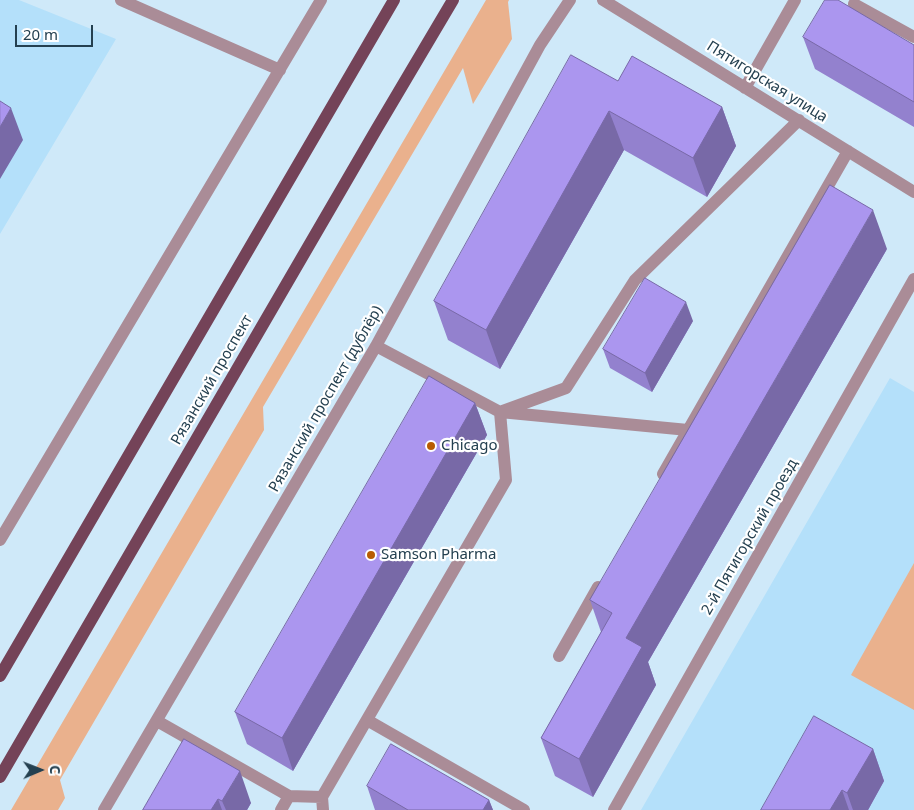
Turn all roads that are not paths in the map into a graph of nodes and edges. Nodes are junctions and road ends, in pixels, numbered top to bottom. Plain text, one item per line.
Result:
1 (121, 0) edge
2 (321, 0) edge
3 (394, 0) edge
4 (453, 0) edge
5 (570, 0) edge
6 (603, 0) edge
7 (795, 0) edge
8 (854, 4) dead end
9 (914, 37) edge
10 (280, 70) junction
11 (745, 88) junction
12 (799, 120) junction
13 (848, 151) junction
14 (914, 192) edge
15 (914, 279) edge
16 (376, 346) junction
17 (500, 412) junction
18 (688, 430) junction
19 (654, 488) edge
20 (2, 533) edge
21 (602, 580) edge
22 (559, 656) dead end
23 (0, 676) edge
24 (367, 720) junction
25 (157, 721) junction
26 (0, 777) edge
27 (289, 796) junction
28 (323, 804) edge
29 (104, 810) edge
30 (282, 810) edge
31 (524, 810) edge
32 (614, 810) edge

1 - 10 street
2 - 10 street
3 - 23 main road
4 - 26 main road, Рязанский проспект
5 - 16 street, Рязанский проспект (дублёр)
6 - 11 street, Пятигорская улица
7 - 11 street
8 - 9 street
10 - 20 street
11 - 12 street, Пятигорская улица
12 - 13 street, Пятигорская улица
12 - 17 street
13 - 14 street, Пятигорская улица
13 - 18 street
15 - 32 street, 2-й Пятигорский проезд
16 - 17 street
16 - 25 street, Рязанский проспект (дублёр)
17 - 18 street
17 - 24 street
18 - 19 street
21 - 22 street
24 - 28 street
24 - 31 street
25 - 27 street
25 - 29 street, Рязанский проспект (дублёр)
27 - 28 street
27 - 30 street

